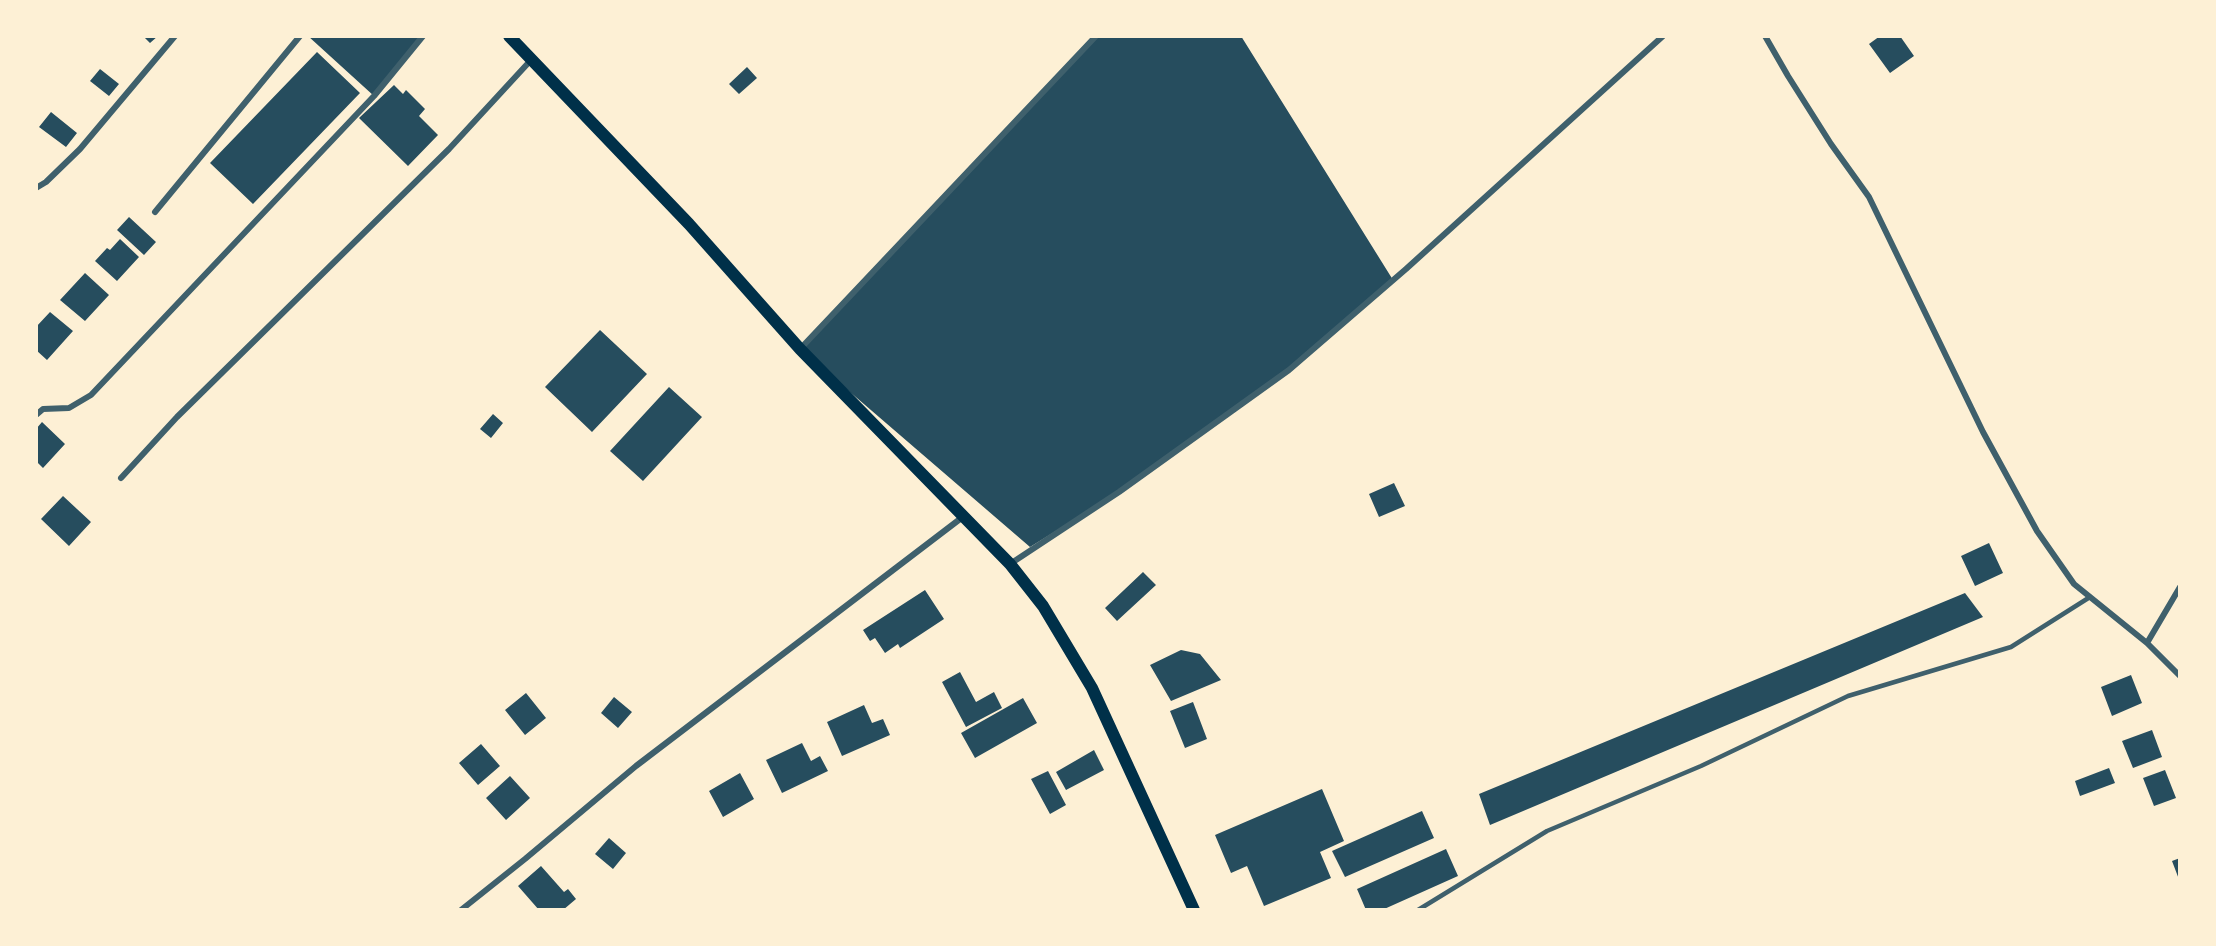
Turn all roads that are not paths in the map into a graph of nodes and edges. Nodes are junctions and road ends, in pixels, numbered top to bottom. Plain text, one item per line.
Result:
1 (175, 36) edge
2 (300, 36) edge
3 (423, 36) edge
4 (509, 36) edge
5 (1096, 36) edge
6 (1663, 36) edge
7 (1765, 36) edge
8 (532, 60) junction
9 (36, 188) edge
10 (155, 212) dead end
11 (800, 349) junction
12 (36, 415) edge
13 (121, 477) dead end
14 (964, 515) junction
15 (1010, 564) junction
16 (2180, 588) edge
17 (2090, 597) junction
18 (2147, 643) junction
19 (2180, 676) edge
20 (461, 910) edge
21 (1194, 910) edge
22 (1418, 910) edge

1 - 9 street
2 - 10 street
3 - 12 street
4 - 8 main road
5 - 11 street
6 - 15 street
7 - 17 street
8 - 11 main road
8 - 13 street
11 - 14 main road
14 - 15 main road
14 - 20 street
15 - 21 main road
16 - 18 street
17 - 18 street
17 - 22 lane
18 - 19 street

